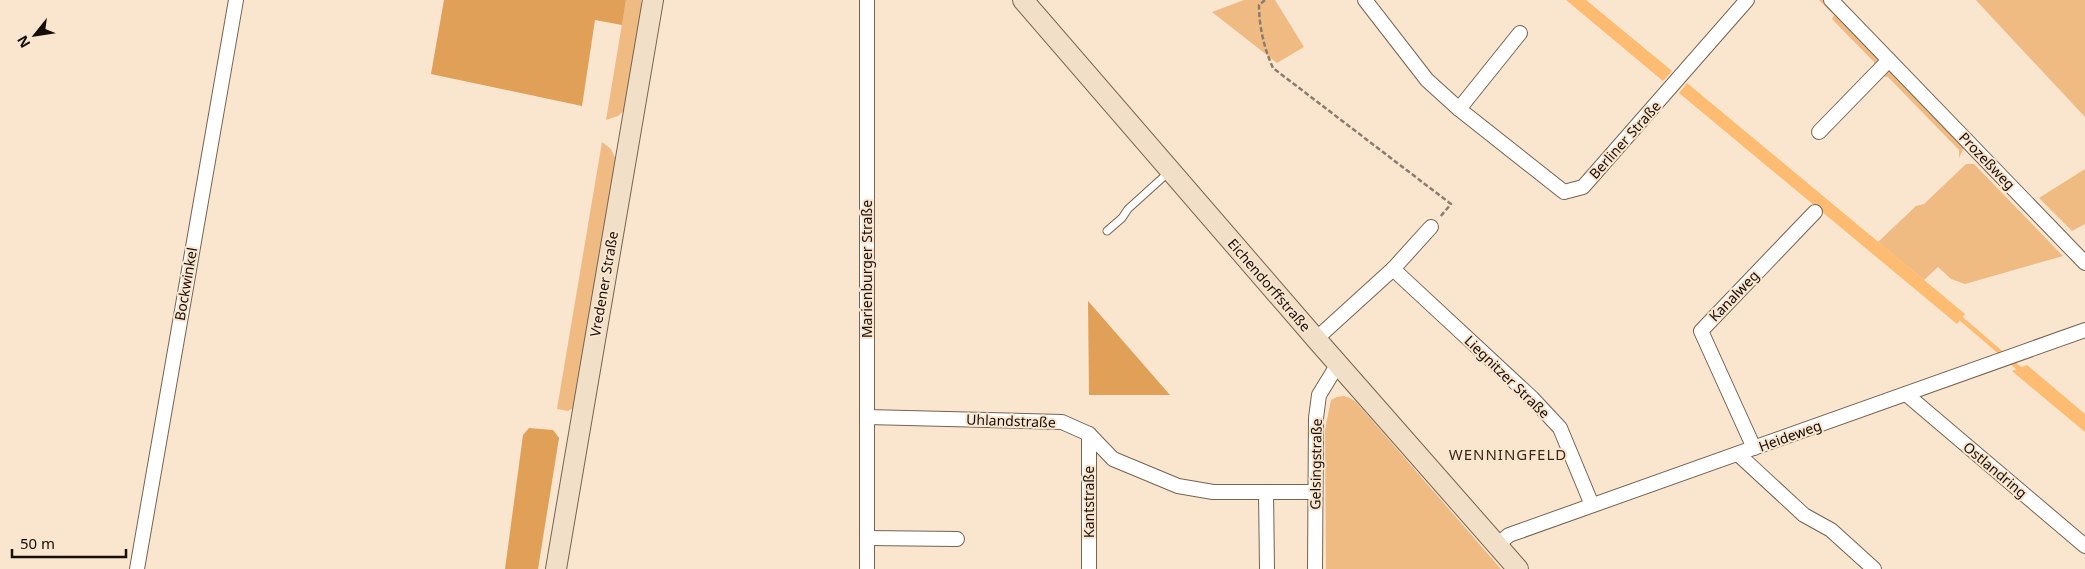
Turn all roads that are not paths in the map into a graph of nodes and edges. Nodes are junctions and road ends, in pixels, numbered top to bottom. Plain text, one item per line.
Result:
1 (236, 0) edge
2 (653, 0) edge
3 (867, 0) edge
4 (1023, 0) edge
5 (1365, 0) edge
6 (1748, 0) edge
7 (1831, 0) edge
8 (1520, 32) dead end
9 (1889, 60) junction
10 (1459, 109) junction
11 (1820, 132) dead end
12 (1170, 171) junction
13 (1814, 212) dead end
14 (1431, 227) road end
15 (1108, 231) dead end
16 (2085, 263) edge
17 (1393, 268) junction
18 (2085, 330) edge
19 (1316, 339) junction
20 (1338, 364) junction
21 (1906, 394) junction
22 (867, 418) junction
23 (1089, 434) junction
24 (1754, 448) junction
25 (1738, 454) junction
26 (1266, 492) junction
27 (1315, 492) junction
28 (1592, 505) junction
29 (867, 538) junction
30 (957, 539) dead end
31 (1497, 545) junction
32 (2085, 546) edge
33 (137, 569) edge
34 (556, 569) edge
35 (867, 569) edge
36 (1089, 569) edge
37 (1267, 569) edge
38 (1315, 569) edge
39 (1518, 569) edge
40 (1874, 569) edge

1 - 33 street, Bockwinkel
2 - 34 street, Vredener Straße
3 - 22 street, Marienburger Straße
4 - 12 street, Eichendorffstraße
5 - 10 street, Berliner Straße
6 - 10 street, Berliner Straße
7 - 9 street, Prozeßweg
8 - 10 street
9 - 11 street
9 - 16 street, Prozeßweg
12 - 15 lane
12 - 19 street, Eichendorffstraße
13 - 24 street, Kanalweg
14 - 17 street
17 - 19 street
17 - 28 street, Liegnitzer Straße
18 - 21 street, Heideweg
19 - 20 street, Eichendorffstraße
20 - 27 street, Gelsingstraße
20 - 31 street, Eichendorffstraße
21 - 24 street, Heideweg
21 - 32 street, Ostlandring
22 - 23 street, Uhlandstraße
22 - 29 street, Marienburger Straße
23 - 26 street, Uhlandstraße
23 - 36 street, Kantstraße
24 - 25 street, Heideweg
25 - 28 street, Heideweg
25 - 40 street
26 - 27 street, Uhlandstraße
26 - 37 street
27 - 38 street, Gelsingstraße
28 - 31 street, Heideweg
29 - 30 street
29 - 35 street, Marienburger Straße
31 - 39 street, Eichendorffstraße

